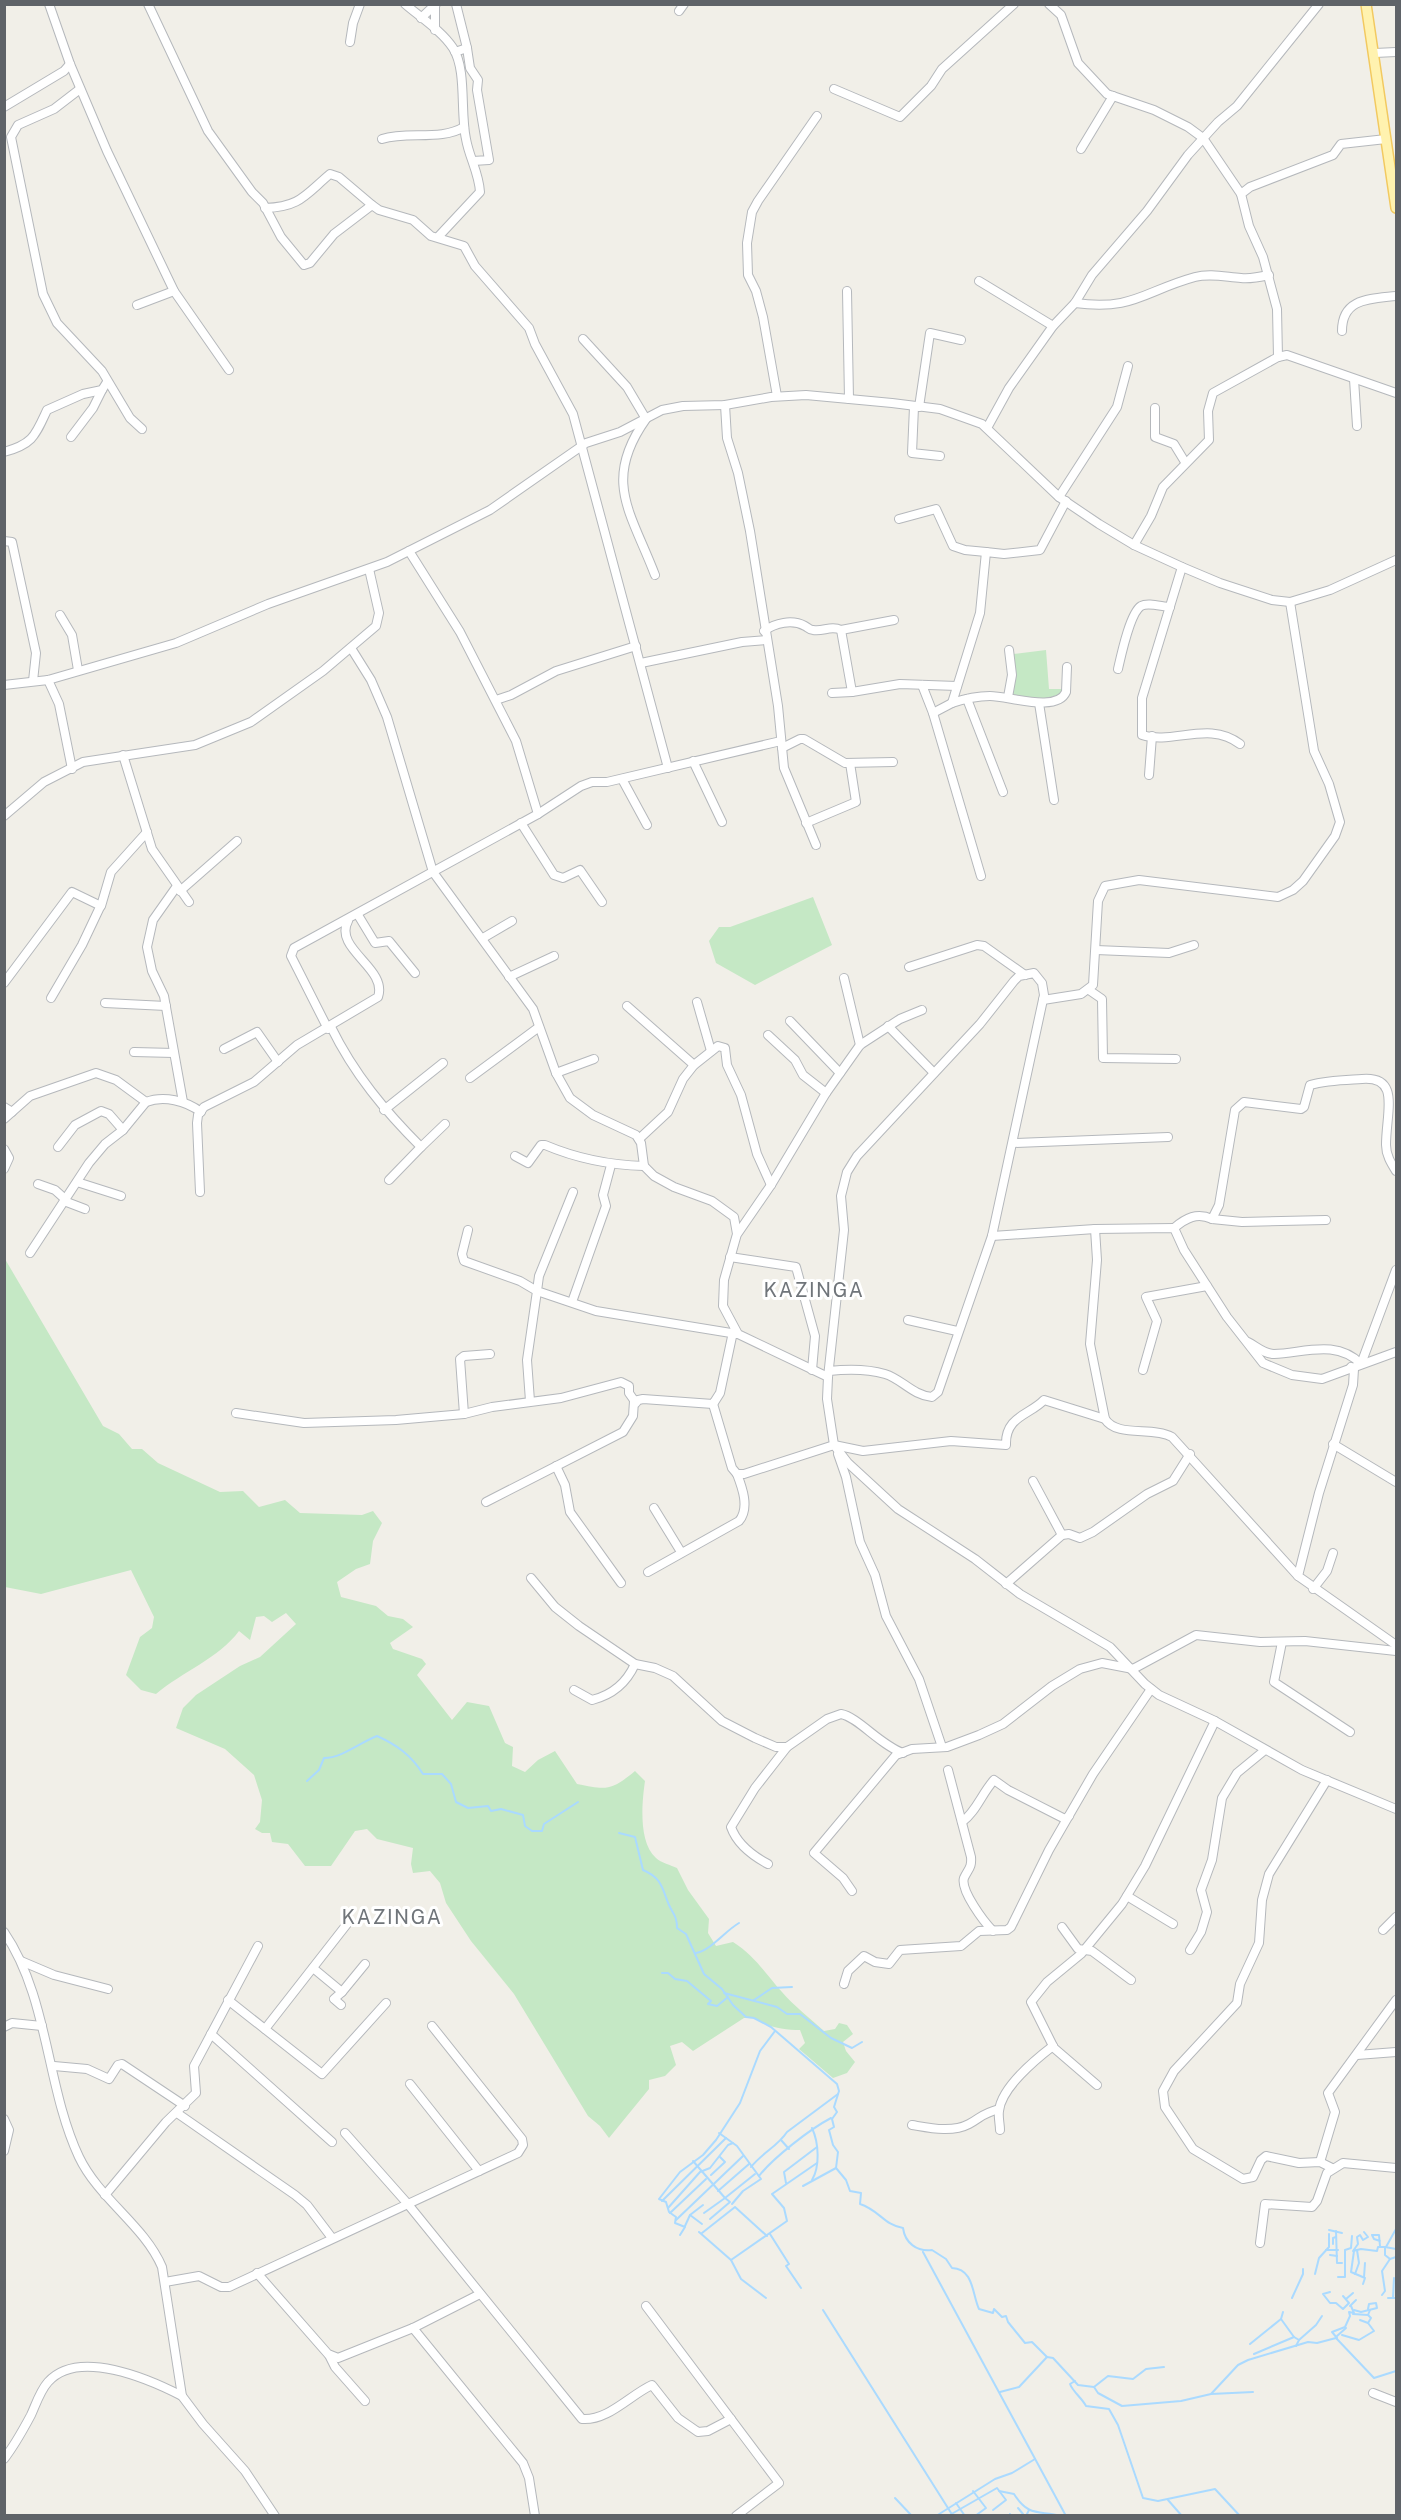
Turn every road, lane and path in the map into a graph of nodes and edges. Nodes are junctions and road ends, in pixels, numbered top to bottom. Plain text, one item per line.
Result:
1 (49, 4) edge
2 (148, 4) edge
3 (360, 4) edge
4 (405, 4) edge
5 (456, 4) edge
6 (1014, 4) edge
7 (1049, 4) edge
8 (1319, 4) edge
9 (1366, 4) edge
10 (436, 6) edge
11 (421, 18) junction
12 (435, 30) junction
13 (350, 42) dead end
14 (467, 48) junction
15 (455, 52) junction
16 (1396, 52) edge
17 (1375, 53) junction
18 (70, 64) junction
19 (80, 89) junction
20 (834, 89) dead end
21 (1113, 96) junction
22 (4, 107) edge
23 (817, 116) dead end
24 (464, 127) junction
25 (1203, 138) junction
26 (382, 139) dead end
27 (1386, 139) junction
28 (1081, 149) dead end
29 (473, 161) junction
30 (1241, 194) junction
31 (372, 205) junction
32 (265, 207) junction
33 (1396, 208) edge
34 (438, 237) junction
35 (1269, 275) junction
36 (979, 281) dead end
37 (174, 291) junction
38 (848, 291) dead end
39 (1396, 296) edge
40 (1075, 303) junction
41 (137, 305) dead end
42 (1053, 326) junction
43 (1342, 331) dead end
44 (583, 339) dead end
45 (961, 340) dead end
46 (1278, 357) junction
47 (1128, 366) dead end
48 (229, 370) dead end
49 (1354, 379) junction
50 (105, 386) junction
51 (1396, 393) edge
52 (777, 396) junction
53 (849, 399) junction
54 (725, 405) junction
55 (917, 407) junction
56 (1155, 408) dead end
57 (646, 419) junction
58 (1357, 426) dead end
59 (987, 428) junction
60 (142, 429) dead end
61 (620, 432) junction
62 (71, 437) dead end
63 (629, 443) junction
64 (580, 447) junction
65 (4, 452) edge
66 (940, 456) dead end
67 (1185, 462) junction
68 (1062, 499) junction
69 (899, 519) dead end
70 (743, 521) dead end
71 (4, 541) edge
72 (1134, 545) junction
73 (409, 551) junction
74 (986, 552) junction
75 (1396, 560) edge
76 (1182, 567) junction
77 (369, 569) junction
78 (654, 575) dead end
79 (1290, 602) junction
80 (1170, 608) junction
81 (60, 615) dead end
82 (894, 620) dead end
83 (841, 630) junction
84 (765, 631) junction
85 (766, 640) junction
86 (636, 646) junction
87 (351, 648) junction
88 (1009, 650) dead end
89 (641, 663) junction
90 (1066, 667) dead end
91 (1118, 669) dead end
92 (78, 670) junction
93 (48, 680) junction
94 (33, 681) junction
95 (4, 685) edge
96 (922, 685) junction
97 (957, 686) junction
98 (852, 692) junction
99 (832, 693) dead end
100 (1008, 697) junction
101 (967, 699) junction
102 (496, 700) junction
103 (952, 703) junction
104 (1039, 703) junction
105 (933, 713) junction
106 (1152, 736) junction
107 (1240, 744) dead end
108 (782, 745) junction
109 (123, 755) junction
110 (693, 761) junction
111 (893, 762) dead end
112 (850, 763) junction
113 (668, 768) junction
114 (72, 769) junction
115 (1149, 775) dead end
116 (622, 779) junction
117 (1003, 792) dead end
118 (1054, 800) dead end
119 (538, 814) junction
120 (4, 816) edge
121 (722, 822) dead end
122 (521, 823) junction
123 (806, 823) junction
124 (647, 825) dead end
125 (147, 832) junction
126 (237, 840) dead end
127 (816, 845) dead end
128 (433, 872) junction
129 (981, 876) dead end
130 (178, 889) junction
131 (189, 902) dead end
132 (602, 902) dead end
133 (100, 907) junction
134 (358, 915) junction
135 (348, 921) junction
136 (512, 921) dead end
137 (483, 938) junction
138 (1194, 945) dead end
139 (1096, 950) junction
140 (554, 956) dead end
141 (909, 967) dead end
142 (415, 973) dead end
143 (1025, 975) junction
144 (509, 977) junction
145 (844, 978) dead end
146 (4, 983) edge
147 (1089, 990) junction
148 (51, 998) dead end
149 (1043, 1000) junction
150 (697, 1002) dead end
151 (105, 1003) dead end
152 (166, 1006) junction
153 (627, 1006) dead end
154 (922, 1010) dead end
155 (790, 1021) dead end
156 (888, 1026) junction
157 (539, 1027) junction
158 (329, 1028) junction
159 (768, 1035) dead end
160 (860, 1045) junction
161 (224, 1049) dead end
162 (711, 1051) junction
163 (134, 1052) dead end
164 (174, 1053) junction
165 (594, 1059) dead end
166 (1176, 1059) dead end
167 (278, 1062) junction
168 (444, 1063) dead end
169 (694, 1065) junction
170 (556, 1073) junction
171 (840, 1073) junction
172 (934, 1073) junction
173 (470, 1078) dead end
174 (826, 1093) junction
175 (146, 1102) junction
176 (183, 1102) junction
177 (4, 1107) edge
178 (384, 1110) junction
179 (12, 1112) junction
180 (201, 1112) junction
181 (4, 1119) edge
182 (445, 1124) dead end
183 (123, 1130) junction
184 (1168, 1137) dead end
185 (639, 1139) junction
186 (1013, 1143) junction
187 (57, 1147) dead end
188 (421, 1148) junction
189 (4, 1149) edge
190 (515, 1156) dead end
191 (611, 1165) junction
192 (644, 1166) junction
193 (4, 1169) edge
194 (1396, 1171) edge
195 (389, 1180) dead end
196 (77, 1182) junction
197 (38, 1184) dead end
198 (771, 1185) junction
199 (200, 1192) dead end
200 (573, 1192) dead end
201 (121, 1196) dead end
202 (65, 1200) junction
203 (85, 1209) dead end
204 (1212, 1219) junction
205 (1326, 1220) dead end
206 (1174, 1228) junction
207 (1095, 1229) junction
208 (468, 1230) dead end
209 (737, 1234) junction
210 (992, 1236) junction
211 (30, 1253) dead end
212 (730, 1257) junction
213 (1396, 1269) edge
214 (1207, 1286) junction
215 (537, 1291) junction
216 (572, 1302) junction
217 (908, 1320) dead end
218 (957, 1331) junction
219 (735, 1333) junction
220 (1248, 1342) junction
221 (1396, 1352) edge
222 (490, 1354) dead end
223 (1361, 1364) junction
224 (1351, 1367) junction
225 (812, 1370) junction
226 (1143, 1370) dead end
227 (828, 1374) junction
228 (530, 1401) junction
229 (636, 1403) junction
230 (713, 1404) junction
231 (236, 1413) dead end
232 (464, 1414) junction
233 (1105, 1419) junction
234 (834, 1444) junction
235 (1333, 1444) junction
236 (1190, 1454) junction
237 (556, 1466) junction
238 (737, 1474) junction
239 (1033, 1481) dead end
240 (1396, 1482) edge
241 (486, 1502) dead end
242 (654, 1508) dead end
243 (1062, 1535) junction
244 (681, 1552) junction
245 (1333, 1553) dead end
246 (648, 1572) dead end
247 (1298, 1576) junction
248 (531, 1578) dead end
249 (621, 1583) dead end
250 (1006, 1584) junction
251 (1313, 1589) junction
252 (1282, 1642) junction
253 (1396, 1645) edge
254 (1396, 1651) edge
255 (634, 1664) junction
256 (1132, 1669) junction
257 (1151, 1689) junction
258 (574, 1690) dead end
259 (1215, 1721) junction
260 (1350, 1732) dead end
261 (787, 1747) junction
262 (942, 1747) junction
263 (1265, 1750) junction
264 (903, 1753) junction
265 (948, 1770) dead end
266 (1327, 1780) junction
267 (1396, 1809) edge
268 (1070, 1816) junction
269 (962, 1822) junction
270 (768, 1864) dead end
271 (852, 1891) dead end
272 (1127, 1896) junction
273 (1396, 1917) edge
274 (347, 1924) dead end
275 (1173, 1924) dead end
276 (1062, 1927) dead end
277 (1383, 1930) dead end
278 (993, 1931) junction
279 (4, 1932) edge
280 (258, 1946) dead end
281 (1190, 1950) dead end
282 (1083, 1951) junction
283 (21, 1961) junction
284 (364, 1964) dead end
285 (313, 1968) junction
286 (1131, 1980) dead end
287 (844, 1984) dead end
288 (108, 1989) dead end
289 (228, 2000) junction
290 (1396, 2000) edge
291 (386, 2003) dead end
292 (42, 2026) junction
293 (432, 2026) dead end
294 (4, 2027) edge
295 (265, 2029) junction
296 (211, 2034) junction
297 (1053, 2046) junction
298 (1396, 2052) edge
299 (1357, 2055) junction
300 (54, 2066) junction
301 (410, 2084) dead end
302 (1097, 2085) dead end
303 (185, 2106) junction
304 (999, 2109) junction
305 (177, 2112) junction
306 (4, 2119) edge
307 (912, 2125) dead end
308 (1000, 2130) dead end
309 (345, 2133) dead end
310 (332, 2142) dead end
311 (4, 2151) edge
312 (1320, 2162) junction
313 (1332, 2168) junction
314 (1396, 2168) edge
315 (479, 2171) junction
316 (105, 2195) junction
317 (407, 2203) junction
318 (332, 2238) junction
319 (1260, 2243) dead end
320 (257, 2273) junction
321 (165, 2282) junction
322 (480, 2294) junction
323 (646, 2306) dead end
324 (413, 2328) junction
325 (328, 2354) junction
326 (1373, 2393) dead end
327 (182, 2396) junction
328 (365, 2401) dead end
329 (1396, 2402) edge
330 (731, 2419) junction
331 (4, 2459) edge
332 (275, 2516) edge
333 (535, 2516) edge
334 (736, 2516) edge

1 - 18 street
2 - 32 street
3 - 13 street
4 - 11 street
5 - 14 street
6 - 20 street
7 - 21 street
8 - 25 street
9 - 17 main road
10 - 11 street
10 - 12 street
11 - 12 street
12 - 15 street
14 - 15 street
14 - 29 street
15 - 24 street
16 - 17 street
17 - 27 main road
18 - 19 street
18 - 22 street
19 - 37 street
19 - 50 street
21 - 25 street
21 - 28 street
23 - 52 street
24 - 26 street
24 - 29 street
25 - 30 street
25 - 40 street
27 - 30 street
27 - 33 main road
29 - 34 street
30 - 35 street
31 - 32 street
31 - 32 street
31 - 34 street
34 - 64 street
35 - 40 street
35 - 46 street
36 - 42 street
37 - 41 street
37 - 48 street
38 - 53 street
39 - 43 street
40 - 42 street
42 - 59 street
44 - 57 street
45 - 55 street
46 - 49 street
46 - 67 street
47 - 68 street
49 - 51 street
49 - 58 street
50 - 60 street
50 - 62 street
50 - 65 street
52 - 53 street
52 - 54 street
53 - 55 street
54 - 57 street
54 - 70 street
54 - 84 street
55 - 59 street
55 - 66 street
56 - 67 street
57 - 61 street
57 - 63 street
59 - 68 street
61 - 63 street
61 - 64 street
63 - 78 street
64 - 73 street
64 - 86 street
67 - 72 street
68 - 72 street
68 - 74 street
69 - 74 street
71 - 94 street
72 - 76 street
73 - 77 street
73 - 102 street
74 - 97 street
75 - 79 street
76 - 79 street
76 - 80 street
77 - 87 street
77 - 92 street
79 - 139 street
80 - 91 street
80 - 106 street
81 - 92 street
82 - 83 street
83 - 84 street
83 - 98 street
84 - 85 street
85 - 89 street
85 - 108 street
86 - 89 street
86 - 102 street
87 - 109 street
87 - 128 street
88 - 100 street
89 - 113 street
90 - 104 street
92 - 93 street
93 - 94 street
93 - 114 street
94 - 95 street
96 - 97 street
96 - 98 street
96 - 105 street
97 - 103 street
98 - 99 street
100 - 101 street
100 - 104 street
101 - 103 street
101 - 117 street
102 - 119 street
103 - 105 street
104 - 118 street
105 - 129 street
106 - 107 street
106 - 115 street
108 - 110 street
108 - 112 street
108 - 123 street
109 - 114 street
109 - 125 street
110 - 113 street
110 - 121 street
111 - 112 street
112 - 123 street
113 - 116 street
114 - 120 street
116 - 119 street
116 - 124 street
119 - 122 street
122 - 128 street
122 - 132 street
123 - 127 street
125 - 130 street
125 - 133 street
126 - 130 street
128 - 134 street
128 - 137 street
130 - 131 street
130 - 152 street
133 - 146 street
133 - 148 street
134 - 135 street
134 - 142 street
135 - 158 street
135 - 158 street
136 - 137 street
137 - 144 street
138 - 139 street
139 - 147 street
140 - 144 street
141 - 143 street
143 - 149 street
143 - 172 street
144 - 157 street
145 - 160 street
147 - 149 street
147 - 166 street
149 - 186 street
150 - 162 street
151 - 152 street
152 - 164 street
153 - 169 street
154 - 156 street
155 - 171 street
156 - 160 street
156 - 172 street
157 - 170 street
157 - 173 street
158 - 167 street
158 - 178 street
159 - 174 street
160 - 171 street
161 - 167 street
162 - 169 street
162 - 198 street
163 - 164 street
164 - 176 street
165 - 170 street
167 - 180 street
168 - 178 street
169 - 185 street
170 - 185 street
171 - 174 street
172 - 227 street
174 - 198 street
175 - 176 street
175 - 179 street
175 - 183 street
176 - 180 street
177 - 179 street
178 - 188 street
179 - 181 street
180 - 199 street
182 - 188 street
183 - 187 street
183 - 196 street
184 - 186 street
185 - 192 street
186 - 210 street
188 - 195 street
189 - 193 street
190 - 191 street
191 - 192 street
191 - 216 street
192 - 209 street
194 - 204 street
196 - 201 street
196 - 202 street
197 - 202 street
198 - 209 street
200 - 215 street
202 - 203 street
202 - 211 street
204 - 205 street
204 - 206 street
206 - 207 street
206 - 214 street
207 - 210 street
207 - 233 street
208 - 215 street
209 - 212 street
210 - 218 street
212 - 219 street
212 - 225 street
213 - 223 street
214 - 220 street
214 - 226 street
215 - 216 street
215 - 228 street
216 - 219 street
217 - 218 street
218 - 227 street
219 - 225 street
219 - 230 street
220 - 223 street
220 - 224 street
221 - 223 street
222 - 232 street
223 - 224 street
224 - 235 street
225 - 227 street
227 - 234 street
228 - 229 street
228 - 232 street
229 - 230 street
229 - 237 street
230 - 238 street
231 - 232 street
233 - 234 street
233 - 236 street
234 - 238 street
234 - 250 street
234 - 262 street
235 - 240 street
235 - 247 street
236 - 243 street
236 - 247 street
237 - 241 street
237 - 249 street
238 - 244 street
239 - 243 street
242 - 244 street
243 - 250 street
244 - 246 street
245 - 251 street
247 - 251 street
248 - 255 street
250 - 256 street
251 - 253 street
252 - 254 street
252 - 256 street
252 - 260 street
255 - 258 street
255 - 261 street
256 - 257 street
256 - 262 street
257 - 259 street
257 - 268 street
259 - 263 street
259 - 272 street
261 - 264 street
261 - 270 street
262 - 264 street
263 - 266 street
263 - 281 street
264 - 271 street
265 - 269 street
266 - 267 street
266 - 312 street
268 - 269 street
268 - 278 street
269 - 278 street
272 - 275 street
272 - 282 street
273 - 277 street
274 - 285 street
276 - 282 street
278 - 287 street
279 - 283 street
280 - 289 street
282 - 286 street
282 - 297 street
283 - 288 street
283 - 292 street
284 - 285 street
285 - 295 street
289 - 295 street
289 - 296 street
290 - 299 street
291 - 295 street
292 - 294 street
292 - 300 street
293 - 315 street
296 - 303 street
296 - 310 street
297 - 302 street
297 - 304 street
298 - 299 street
299 - 312 street
300 - 303 street
300 - 316 street
301 - 315 street
303 - 305 street
304 - 307 street
304 - 308 street
305 - 316 street
305 - 318 street
306 - 311 street
309 - 317 street
312 - 313 street
313 - 314 street
313 - 319 street
315 - 317 street
316 - 321 street
317 - 318 street
317 - 322 street
318 - 320 street
320 - 321 street
320 - 325 street
321 - 327 street
322 - 324 street
322 - 330 street
323 - 330 street
324 - 325 street
324 - 333 street
325 - 328 street
326 - 329 street
327 - 331 street
327 - 332 street
330 - 334 street

